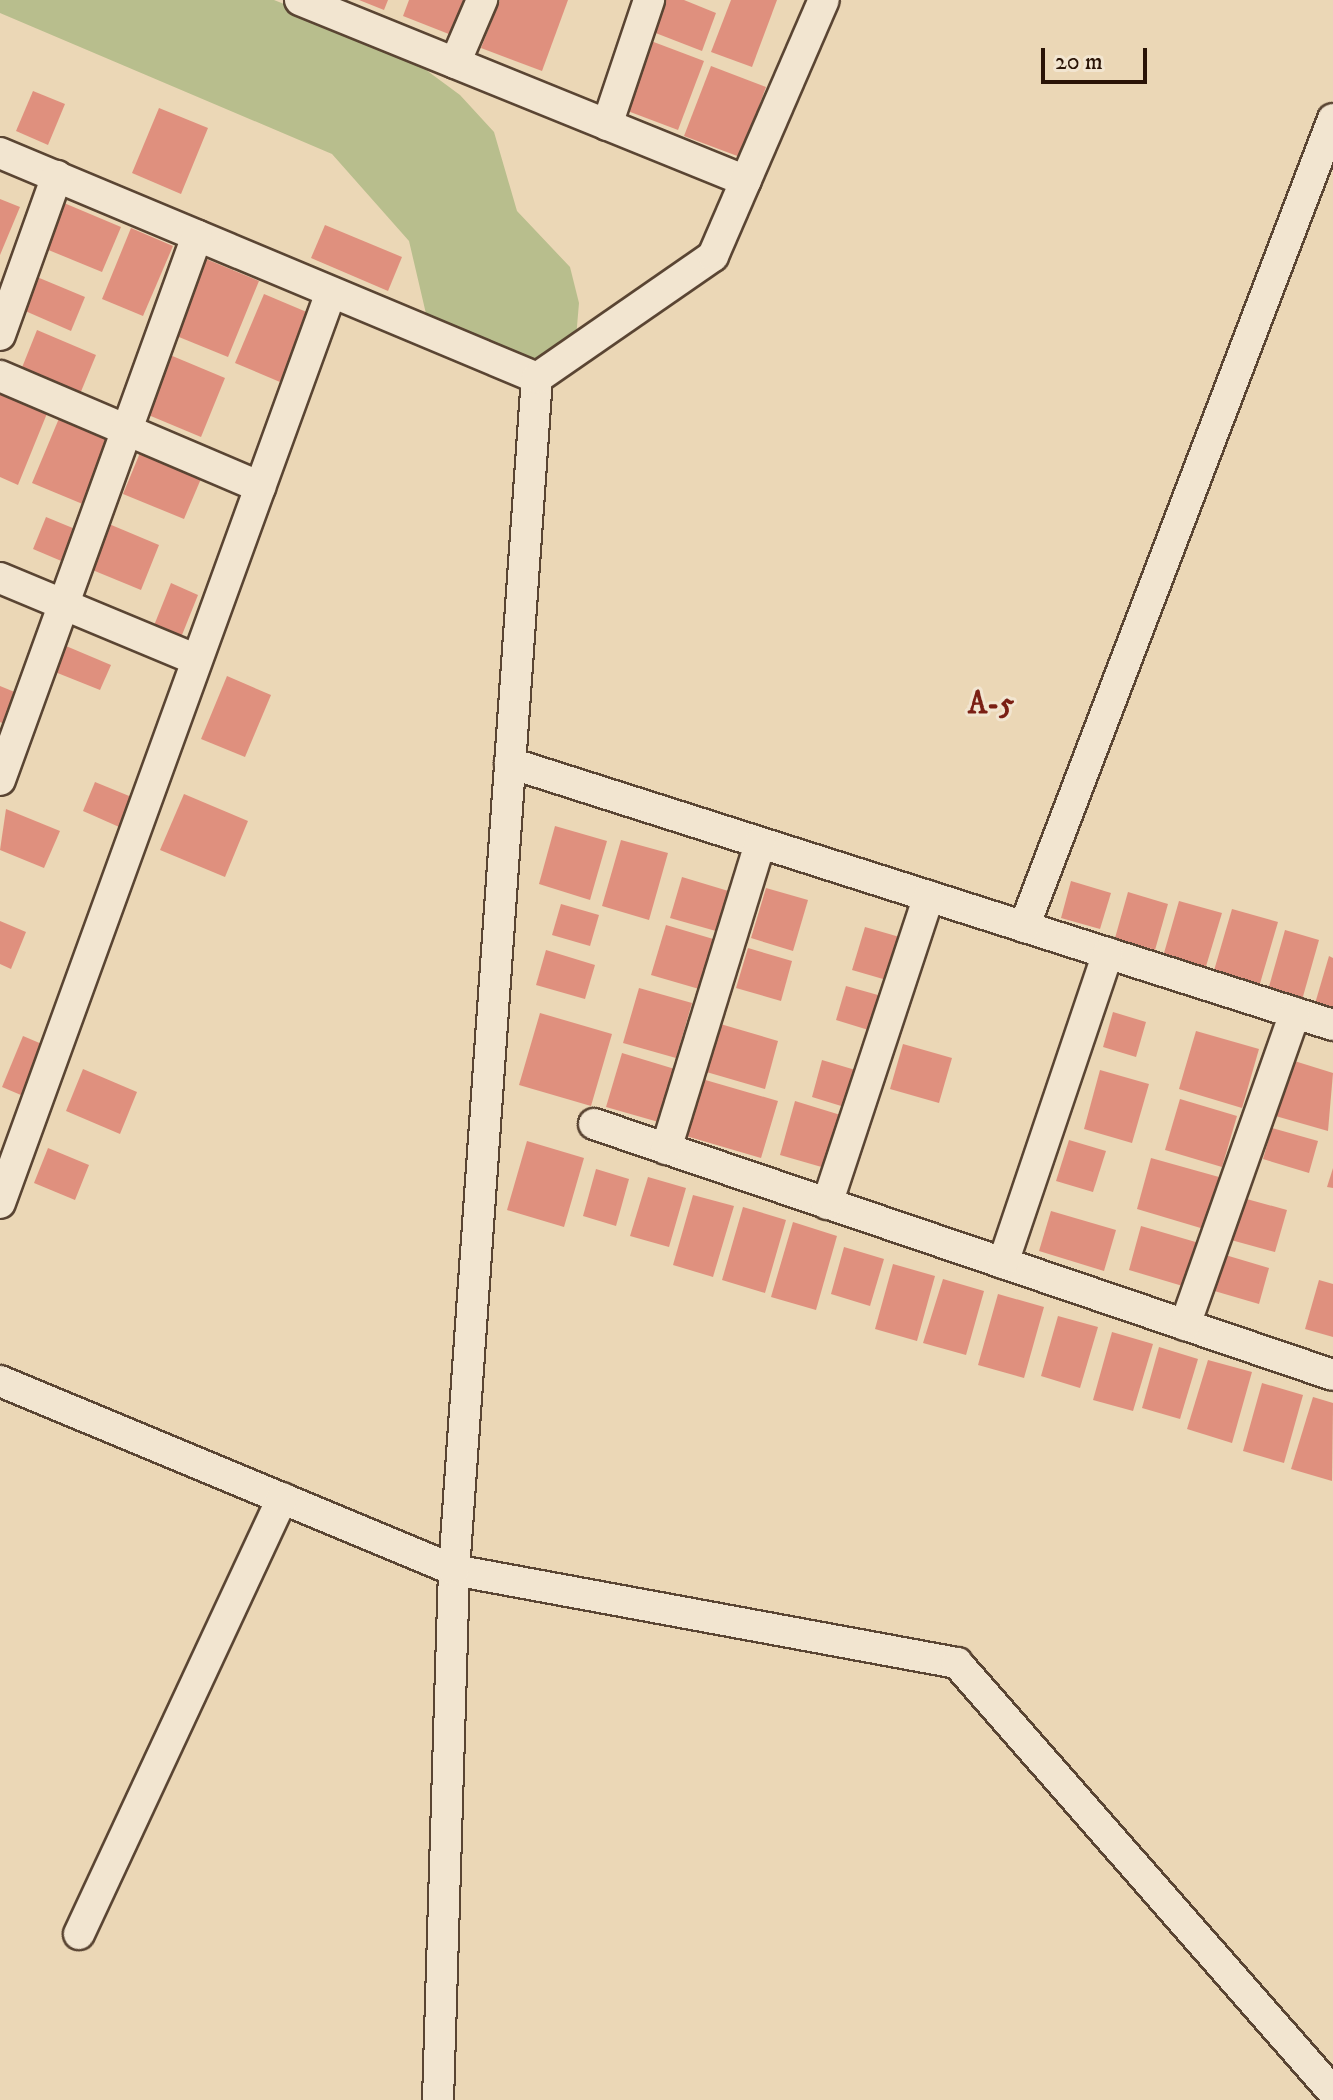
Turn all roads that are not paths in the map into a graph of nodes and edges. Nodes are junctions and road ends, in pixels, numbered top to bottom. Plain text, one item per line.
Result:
1 (482, 0) edge
2 (649, 0) edge
3 (824, 0) edge
4 (315, 3) edge
5 (455, 63) junction
6 (1333, 119) edge
7 (607, 125) junction
8 (0, 153) edge
9 (57, 176) junction
10 (746, 181) junction
11 (197, 236) junction
12 (331, 292) junction
13 (0, 335) edge
14 (0, 376) edge
15 (537, 378) junction
16 (127, 430) junction
17 (260, 487) junction
18 (0, 578) edge
19 (64, 604) junction
20 (197, 660) junction
21 (510, 763) junction
22 (0, 780) edge
23 (760, 843) junction
24 (929, 896) junction
25 (1024, 927) junction
26 (1108, 953) junction
27 (1295, 1013) junction
28 (1333, 1025) edge
29 (594, 1124) dead end
30 (666, 1149) junction
31 (0, 1203) edge
32 (827, 1204) junction
33 (1003, 1263) junction
34 (1185, 1325) junction
35 (1333, 1375) edge
36 (0, 1381) edge
37 (282, 1498) junction
38 (454, 1570) junction
39 (79, 1934) dead end
40 (1333, 2092) edge
41 (438, 2100) edge

1 - 5 street
2 - 7 street
3 - 10 street
4 - 5 street
5 - 7 street
6 - 25 street
7 - 10 street
8 - 9 street
9 - 11 street
9 - 13 street
10 - 15 street
11 - 12 street
11 - 16 street
12 - 15 street
12 - 17 street
14 - 16 street
15 - 21 street
16 - 17 street
16 - 19 street
17 - 20 street
18 - 19 street
19 - 20 street
19 - 22 street
20 - 31 street
21 - 23 street
21 - 38 street
23 - 24 street
23 - 30 street
24 - 25 street
24 - 32 street
25 - 26 street
26 - 27 street
26 - 33 street
27 - 28 street
27 - 34 street
29 - 30 street
30 - 32 street
32 - 33 street
33 - 34 street
34 - 35 street
36 - 37 street
37 - 38 street
37 - 39 street
38 - 40 street
38 - 41 street

